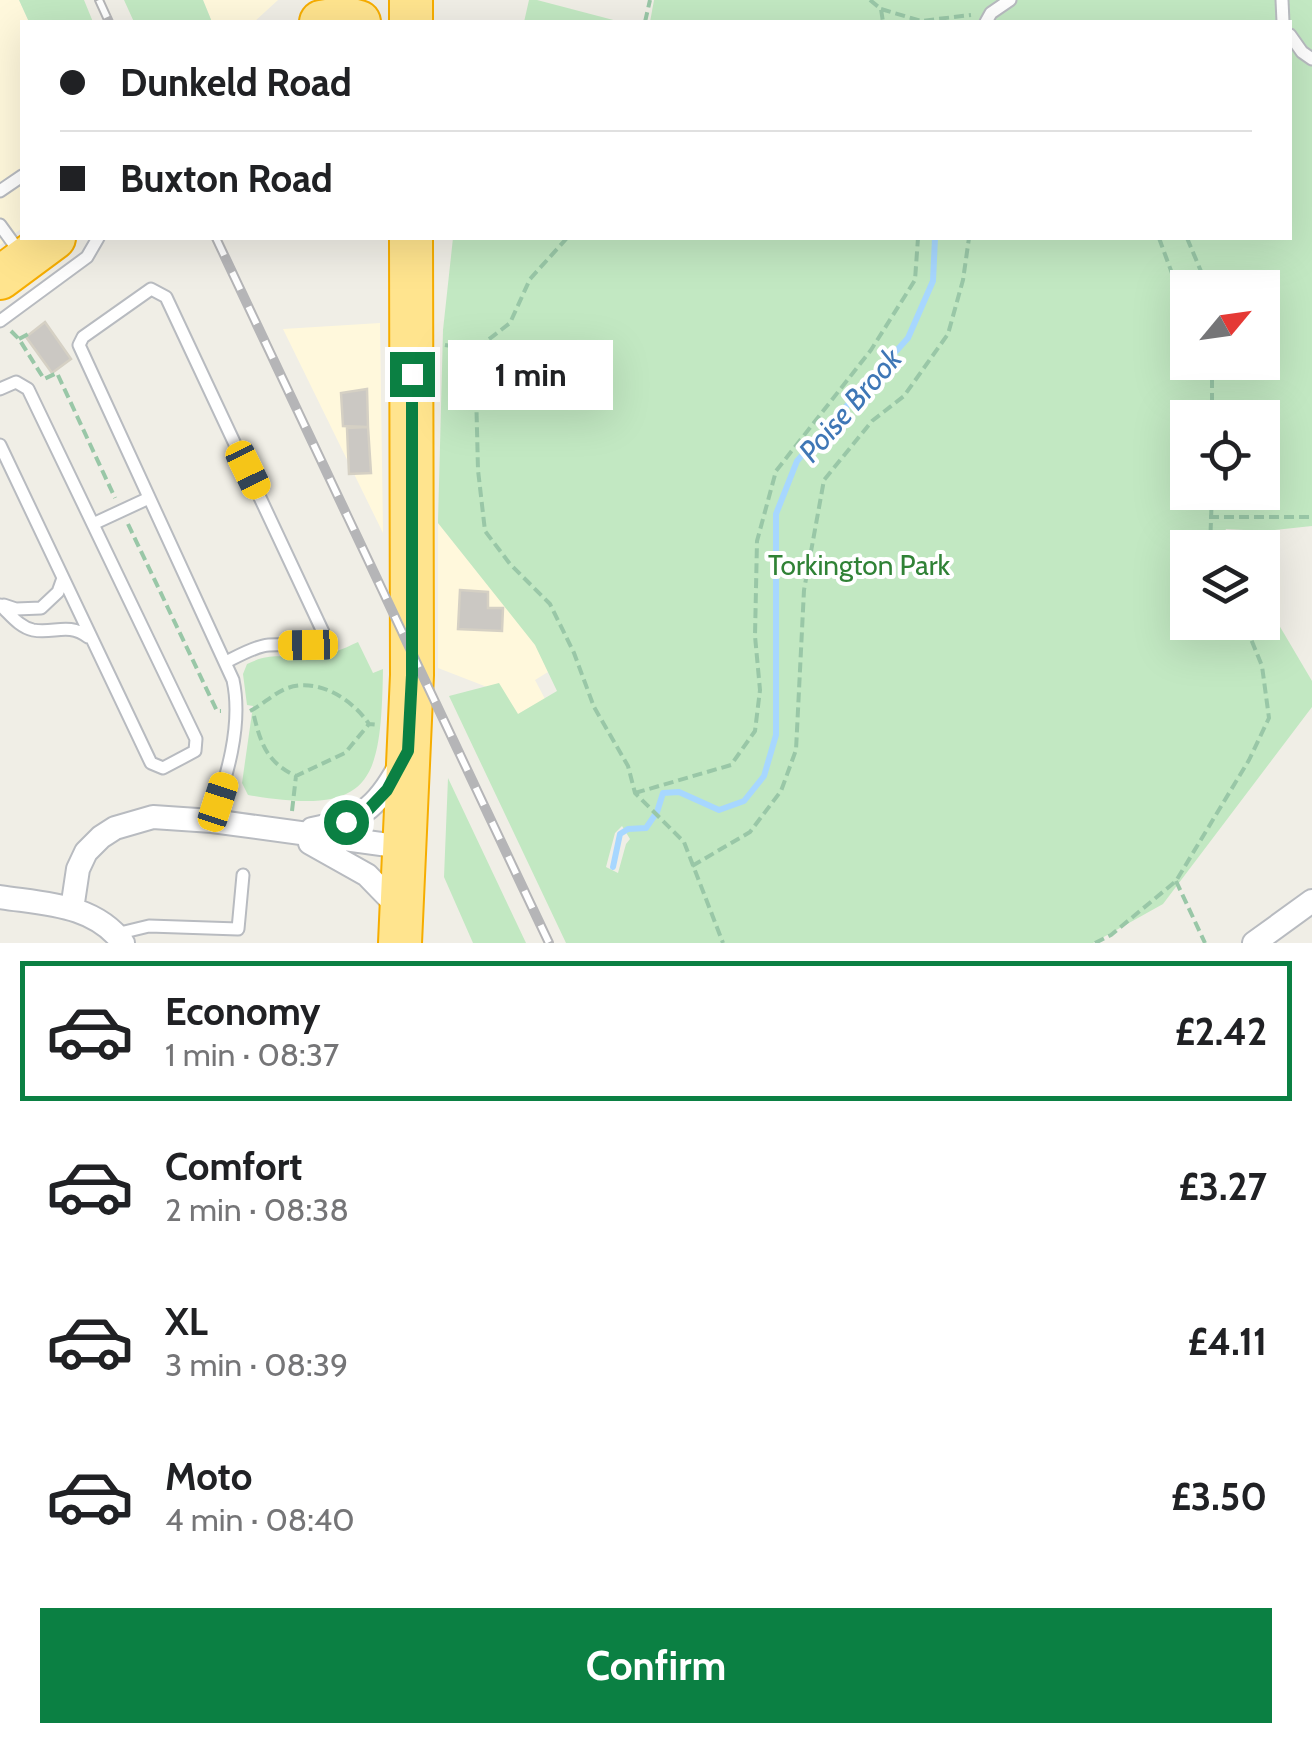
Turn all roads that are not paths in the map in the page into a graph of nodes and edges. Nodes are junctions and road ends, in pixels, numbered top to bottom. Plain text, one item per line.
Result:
1 (321, 0) edge
2 (1010, 0) edge
3 (988, 18) edge
4 (300, 20) edge
5 (1292, 39) edge
6 (1312, 59) edge
7 (0, 225) edge
8 (97, 240) edge
9 (410, 240) edge
10 (26, 259) edge
11 (0, 321) edge
12 (0, 389) edge
13 (0, 445) edge
14 (149, 498) junction
15 (94, 524) junction
16 (63, 578) junction
17 (0, 605) edge
18 (92, 639) junction
19 (226, 662) junction
20 (408, 751) junction
21 (212, 822) junction
22 (289, 833) junction
23 (243, 876) dead end
24 (394, 889) edge
25 (0, 897) edge
26 (1312, 900) edge
27 (72, 909) junction
28 (119, 939) edge
29 (1254, 943) edge

1 - 4 highway
2 - 3 lane
5 - 6 lane
7 - 10 lane
8 - 11 lane
9 - 20 highway
12 - 15 lane
13 - 16 lane
14 - 15 lane
14 - 19 lane
14 - 19 lane
15 - 18 lane
16 - 17 lane
16 - 18 lane
17 - 18 lane
19 - 21 lane
20 - 22 street
20 - 24 highway
21 - 22 street
21 - 27 street
22 - 24 street
22 - 24 street
23 - 28 lane
25 - 27 street
26 - 29 street
27 - 28 street

